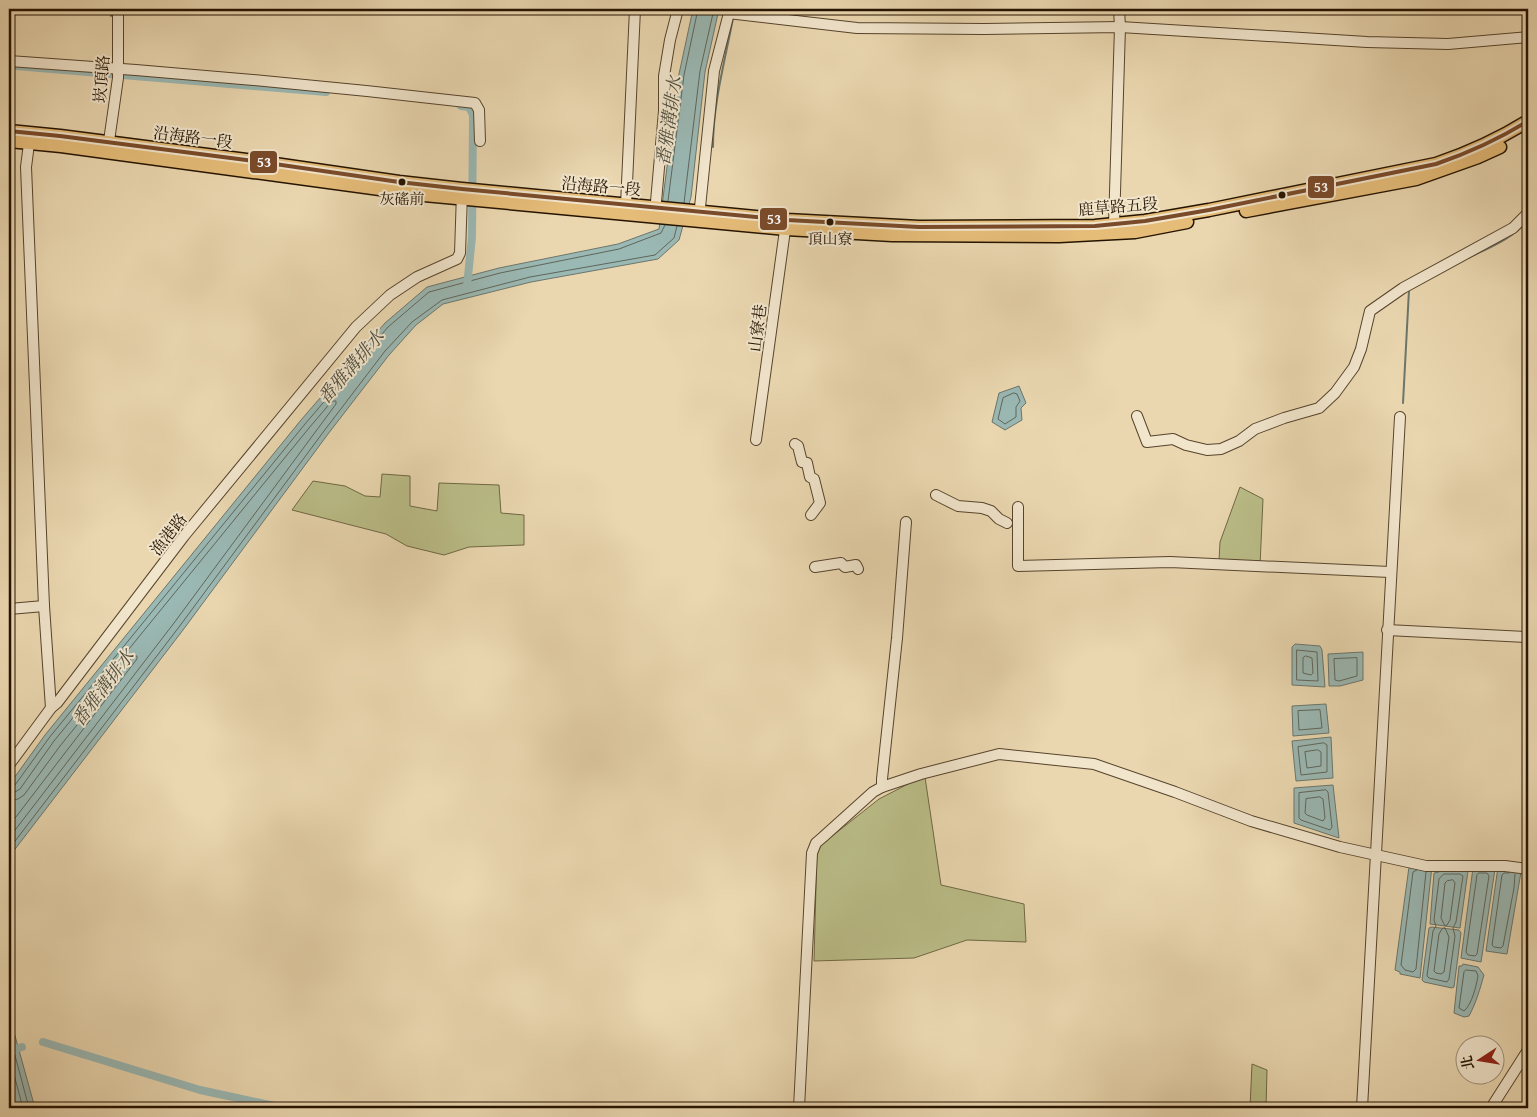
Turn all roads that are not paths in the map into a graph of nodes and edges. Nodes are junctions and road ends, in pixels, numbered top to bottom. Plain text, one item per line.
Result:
1 (118, 9) edge
2 (636, 9) edge
3 (678, 9) edge
4 (1118, 9) edge
5 (729, 11) edge
6 (1120, 28) junction
7 (1528, 37) edge
8 (9, 61) edge
9 (118, 68) junction
10 (1528, 121) edge
11 (9, 131) edge
12 (1528, 131) edge
13 (30, 137) junction
14 (9, 140) edge
15 (480, 141) dead end
16 (108, 147) junction
17 (462, 194) junction
18 (478, 195) junction
19 (626, 205) junction
20 (658, 212) junction
21 (1528, 213) edge
22 (698, 216) junction
23 (786, 224) junction
24 (1114, 225) junction
25 (1137, 416) dead end
26 (1400, 417) dead end
27 (756, 440) dead end
28 (796, 444) dead end
29 (936, 495) dead end
30 (1018, 507) dead end
31 (811, 515) dead end
32 (906, 522) dead end
33 (1007, 523) dead end
34 (814, 567) dead end
35 (858, 569) dead end
36 (1390, 572) junction
37 (44, 606) junction
38 (9, 609) edge
39 (1387, 630) junction
40 (1528, 637) edge
41 (51, 708) junction
42 (9, 765) edge
43 (882, 787) junction
44 (1377, 856) junction
45 (1528, 869) edge
46 (1528, 1050) edge
47 (799, 1108) edge
48 (1362, 1108) edge
49 (1491, 1108) edge

1 - 9 street, 崁頂路
2 - 19 street
3 - 20 street
4 - 6 street
5 - 6 street
5 - 22 street
6 - 7 street
6 - 24 street
8 - 9 street
9 - 15 street
9 - 16 street, 崁頂路
10 - 24 main road, 鹿草路五段
11 - 13 main road, 沿海路一段
12 - 23 main road, 鹿草路五段
13 - 14 main road, 沿海路一段
13 - 16 main road, 沿海路一段
13 - 37 street
16 - 17 main road, 沿海路一段
17 - 18 main road, 沿海路一段
17 - 41 street, 漁港路
18 - 19 main road, 沿海路一段
18 - 20 main road, 沿海路一段
19 - 20 main road, 沿海路一段
20 - 22 main road, 鹿草路五段
21 - 25 street
22 - 23 main road, 鹿草路五段
23 - 24 main road, 鹿草路五段
23 - 27 street, 山寮巷
26 - 36 street
28 - 31 street
29 - 33 street
30 - 36 street
32 - 43 street
34 - 35 street
36 - 39 street
37 - 38 street
37 - 41 street
39 - 40 street
39 - 44 street
41 - 42 street, 漁港路
43 - 44 street
43 - 47 street
44 - 45 street
44 - 48 street
46 - 49 street

